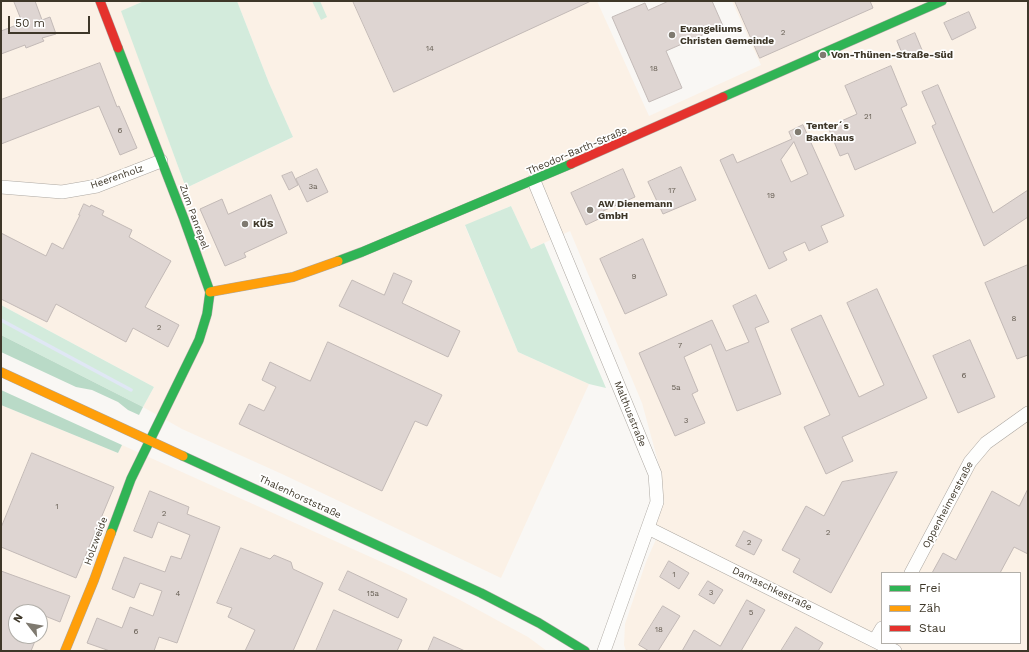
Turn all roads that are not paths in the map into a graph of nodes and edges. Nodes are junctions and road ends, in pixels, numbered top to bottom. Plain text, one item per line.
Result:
1 (100, 1) edge
2 (942, 1) edge
3 (927, 4) edge
4 (161, 161) junction
5 (534, 182) junction
6 (1, 187) edge
7 (210, 292) junction
8 (1, 372) edge
9 (1028, 413) edge
10 (150, 439) junction
11 (648, 528) junction
12 (912, 572) edge
13 (881, 630) edge
14 (875, 640) junction
15 (881, 643) edge
16 (882, 644) edge
17 (65, 651) edge
18 (585, 651) edge
19 (604, 651) edge
20 (895, 651) edge

1 - 4 street, Zum Panrepel
2 - 3 street, Theodor-Barth-Straße
3 - 5 street, Theodor-Barth-Straße
4 - 6 street, Heerenholz
4 - 7 street, Zum Panrepel
5 - 7 street, Theodor-Barth-Straße
5 - 11 street, Malthusstraße
7 - 10 street, Zum Panrepel
8 - 10 street, Thalenhorststraße
9 - 12 street, Oppenheimerstraße
10 - 17 street, Holzweide
10 - 18 street, Thalenhorststraße
11 - 14 street, Damaschkestraße
11 - 19 street, Malthusstraße
13 - 14 street
14 - 15 street, Damaschkestraße
16 - 20 street, Damaschkestraße

